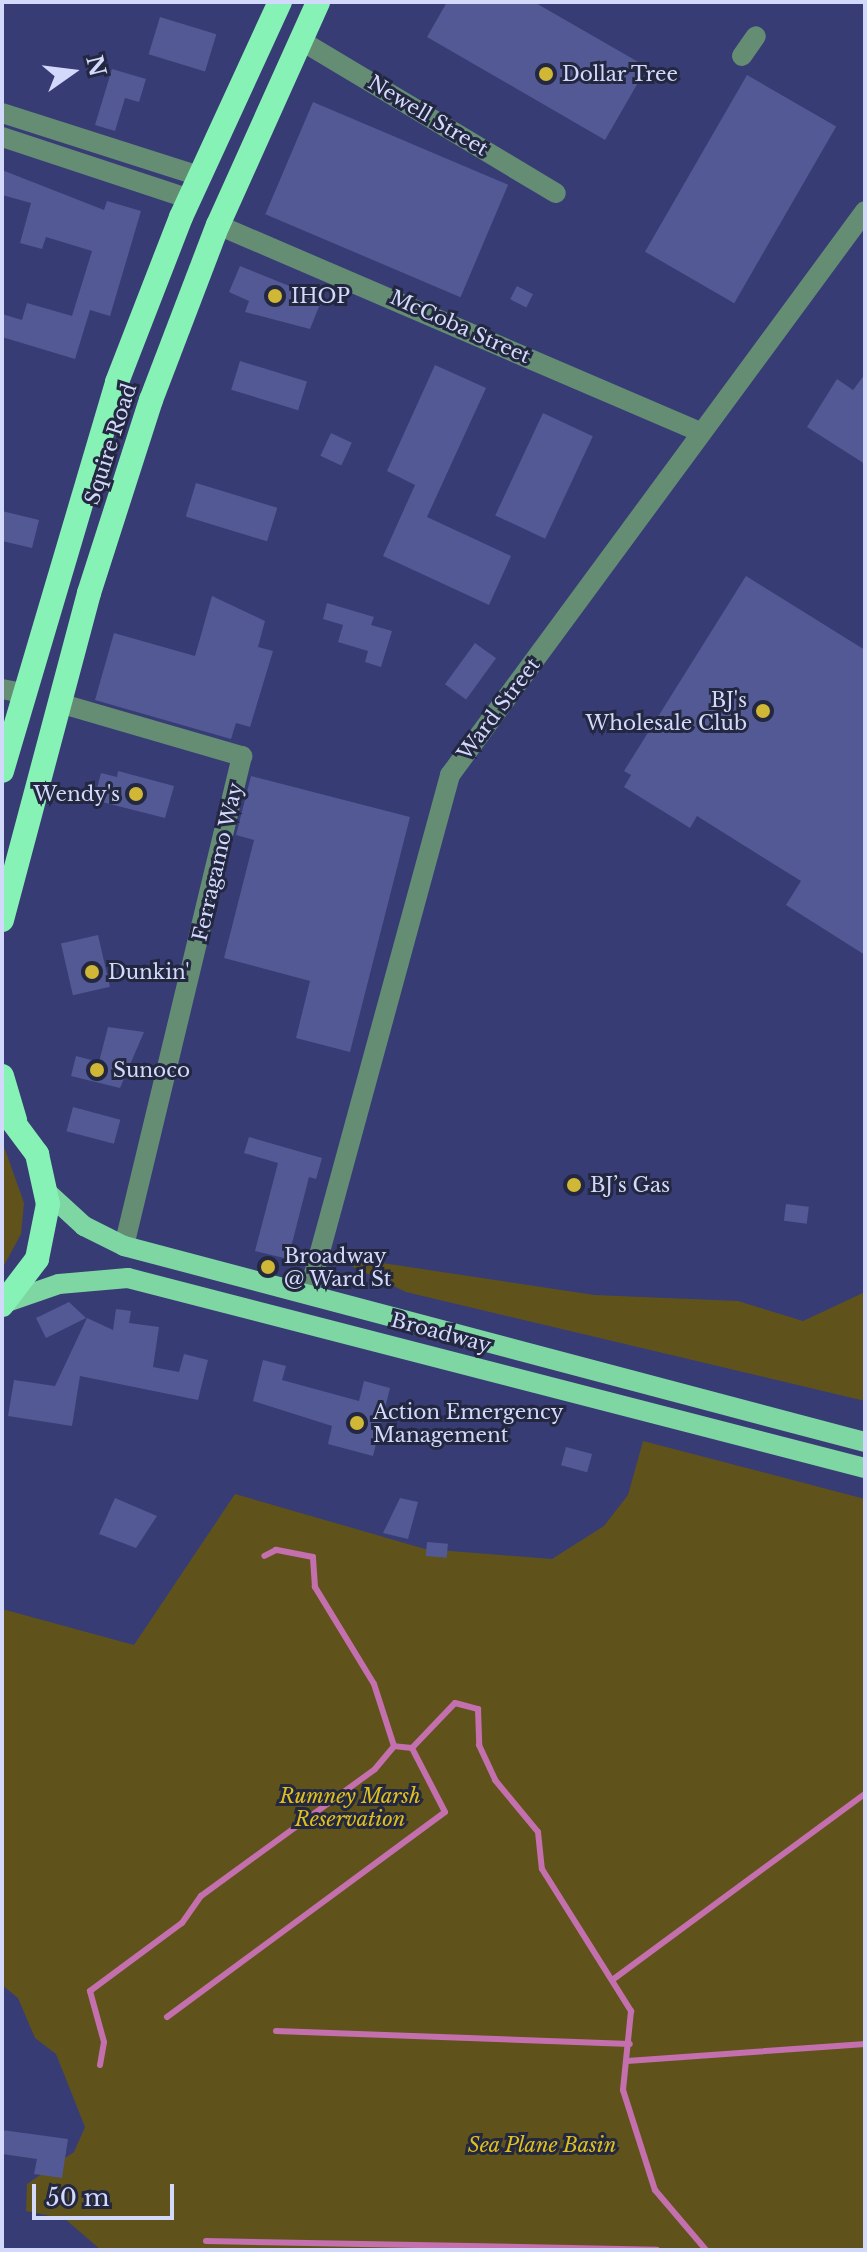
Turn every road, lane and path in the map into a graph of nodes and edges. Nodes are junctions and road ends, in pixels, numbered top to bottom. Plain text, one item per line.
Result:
1 (280, 2) edge
2 (318, 2) edge
3 (756, 36) dead end
4 (300, 40) junction
5 (742, 56) dead end
6 (2, 113) edge
7 (2, 137) edge
8 (194, 172) junction
9 (556, 193) dead end
10 (184, 197) junction
11 (865, 211) edge
12 (218, 225) junction
13 (700, 432) junction
14 (12, 691) edge
15 (59, 703) junction
16 (2, 771) edge
17 (2, 920) edge
18 (2, 1076) edge
19 (9, 1113) edge
20 (48, 1193) junction
21 (124, 1246) junction
22 (309, 1292) junction
23 (3, 1304) edge
24 (865, 1442) edge
25 (865, 1468) edge

1 - 8 highway, Squire Road
2 - 4 highway, Squire Road
3 - 5 street
4 - 9 street, Newell Street
4 - 12 highway, Squire Road
6 - 8 street
7 - 10 street
8 - 10 highway, Squire Road
10 - 14 highway, Squire Road
11 - 13 street, Ward Street
12 - 13 street, McCoba Street
12 - 15 highway, Squire Road
13 - 22 street, Ward Street
14 - 16 highway, Squire Road
15 - 17 highway, Squire Road
15 - 21 street, Ferragamo Way
18 - 19 highway
19 - 20 highway
20 - 21 main road, Broadway
20 - 23 highway
21 - 22 main road, Broadway
22 - 24 main road, Broadway
23 - 25 main road, Broadway

